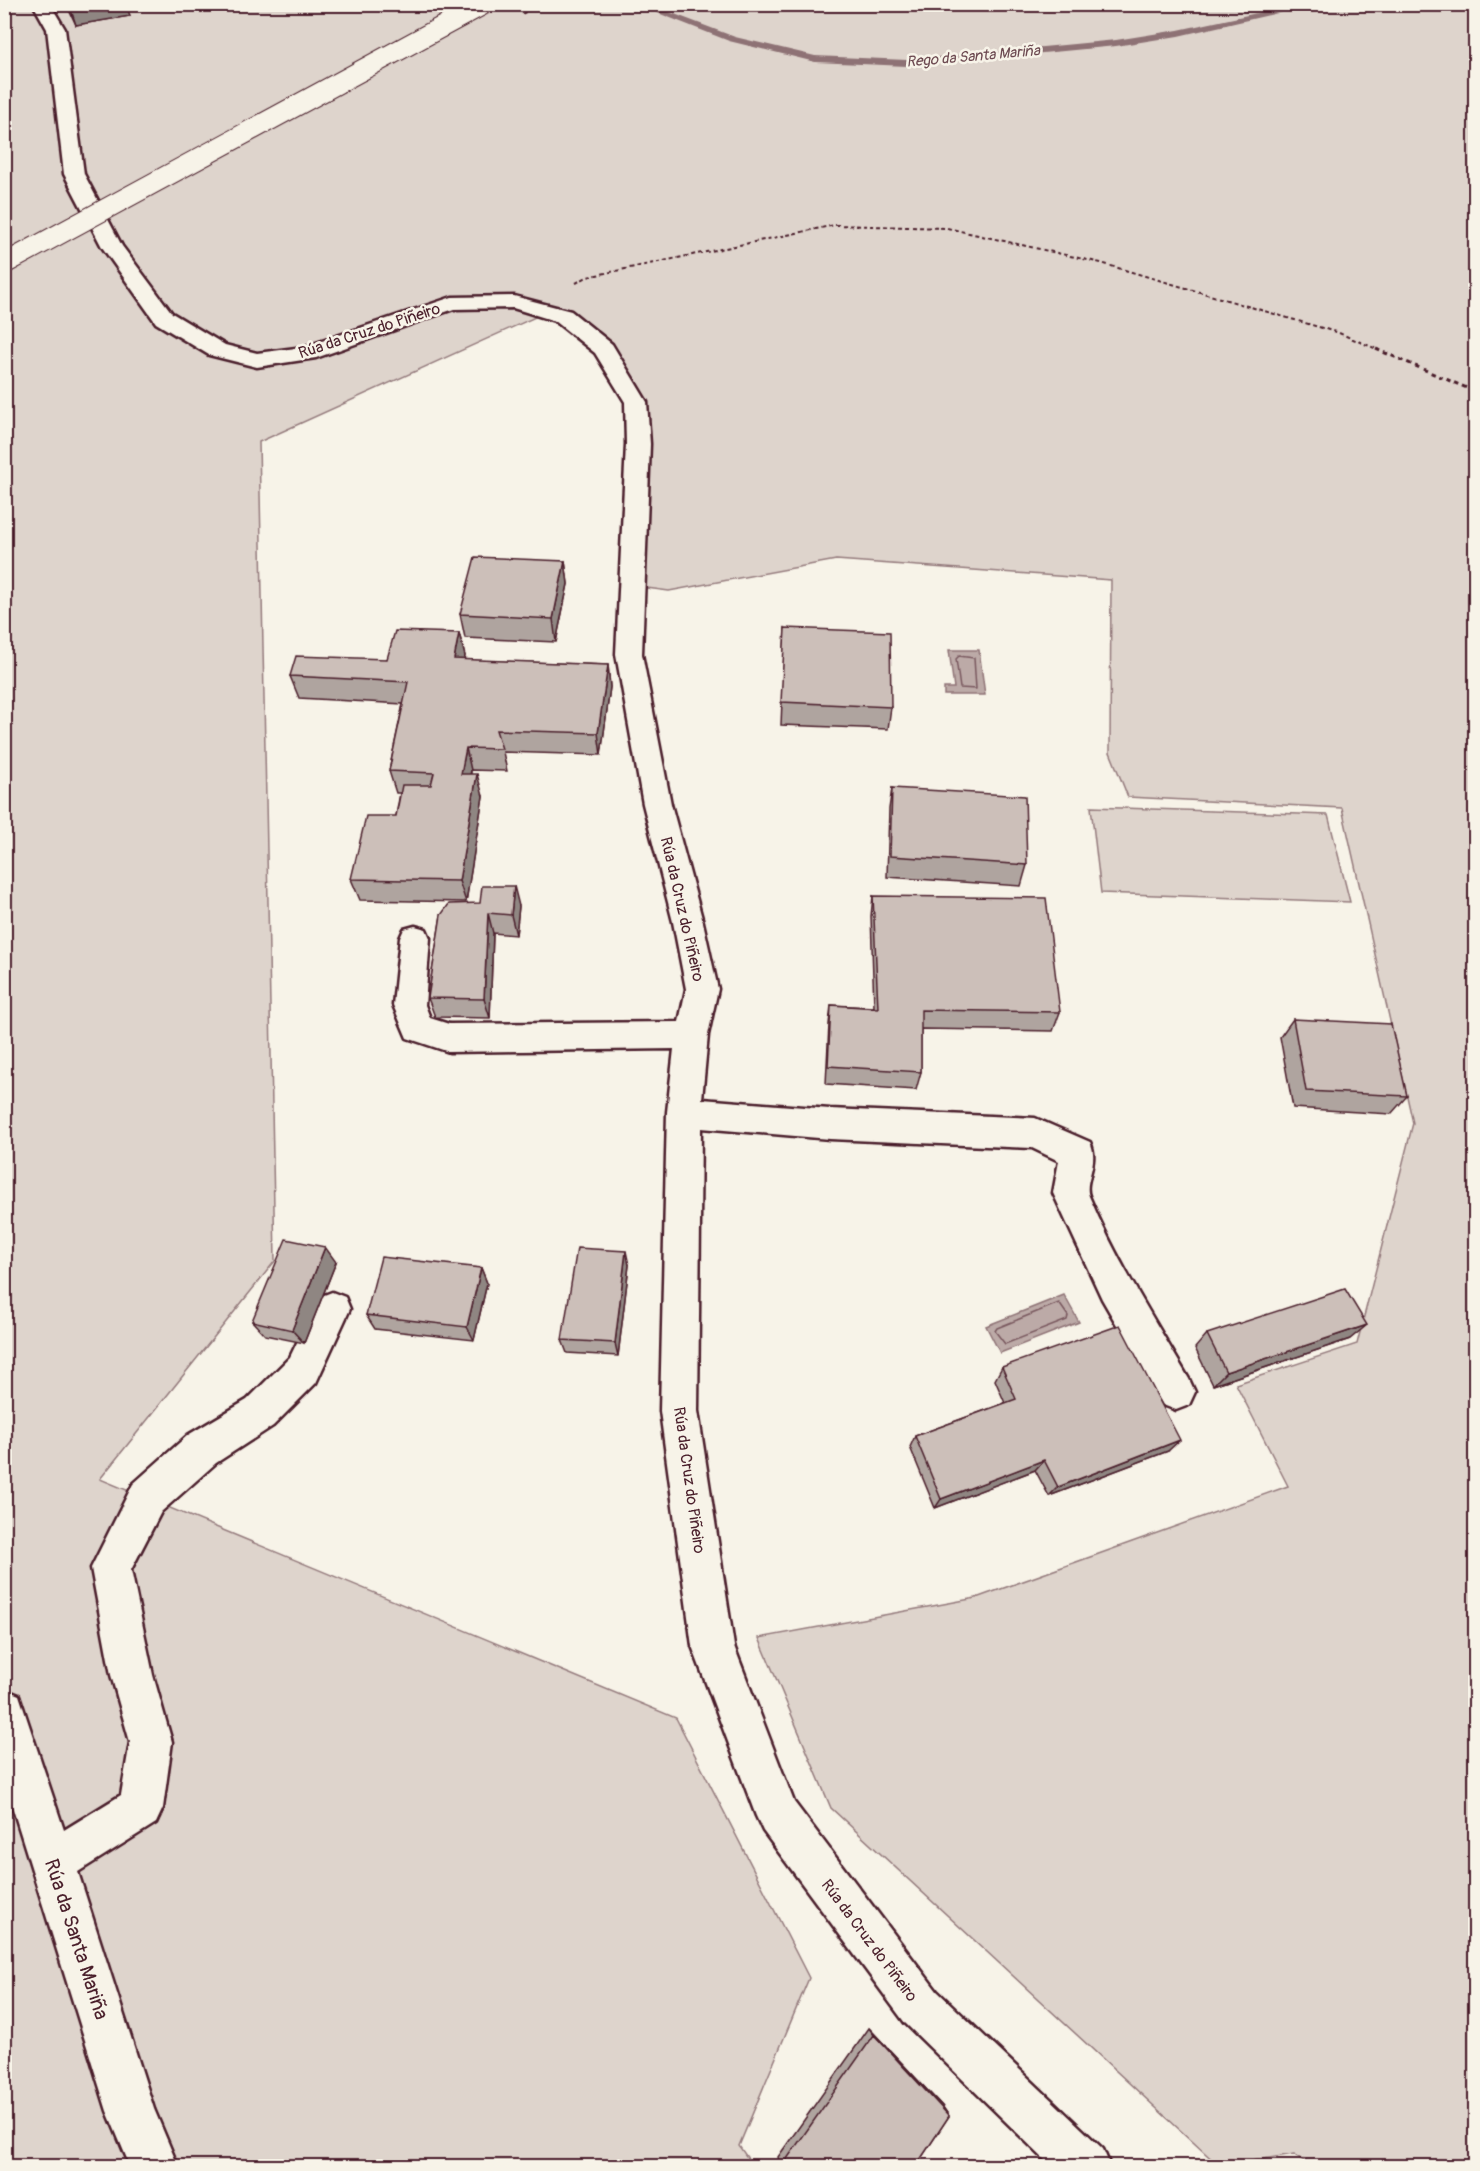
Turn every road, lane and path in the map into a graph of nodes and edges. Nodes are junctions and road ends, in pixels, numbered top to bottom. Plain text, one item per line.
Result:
1 (41, 4) edge
2 (484, 4) edge
3 (4, 264) edge
4 (534, 307) junction
5 (1476, 392) edge
6 (415, 938) dead end
7 (692, 1035) junction
8 (684, 1112) junction
9 (332, 1309) dead end
10 (1176, 1392) dead end
11 (4, 1710) edge
12 (53, 1862) junction
13 (154, 2166) edge
14 (1086, 2166) edge

1 - 4 main road, Rúa da Cruz do Piñeiro
2 - 3 main road, bridge
4 - 5 path
4 - 7 main road, Rúa da Cruz do Piñeiro
6 - 7 main road
7 - 8 main road, Rúa da Cruz do Piñeiro
8 - 10 main road
8 - 14 main road, Rúa da Cruz do Piñeiro
9 - 12 main road
11 - 12 main road, Rúa da Santa Mariña
12 - 13 main road, Rúa da Santa Mariña

